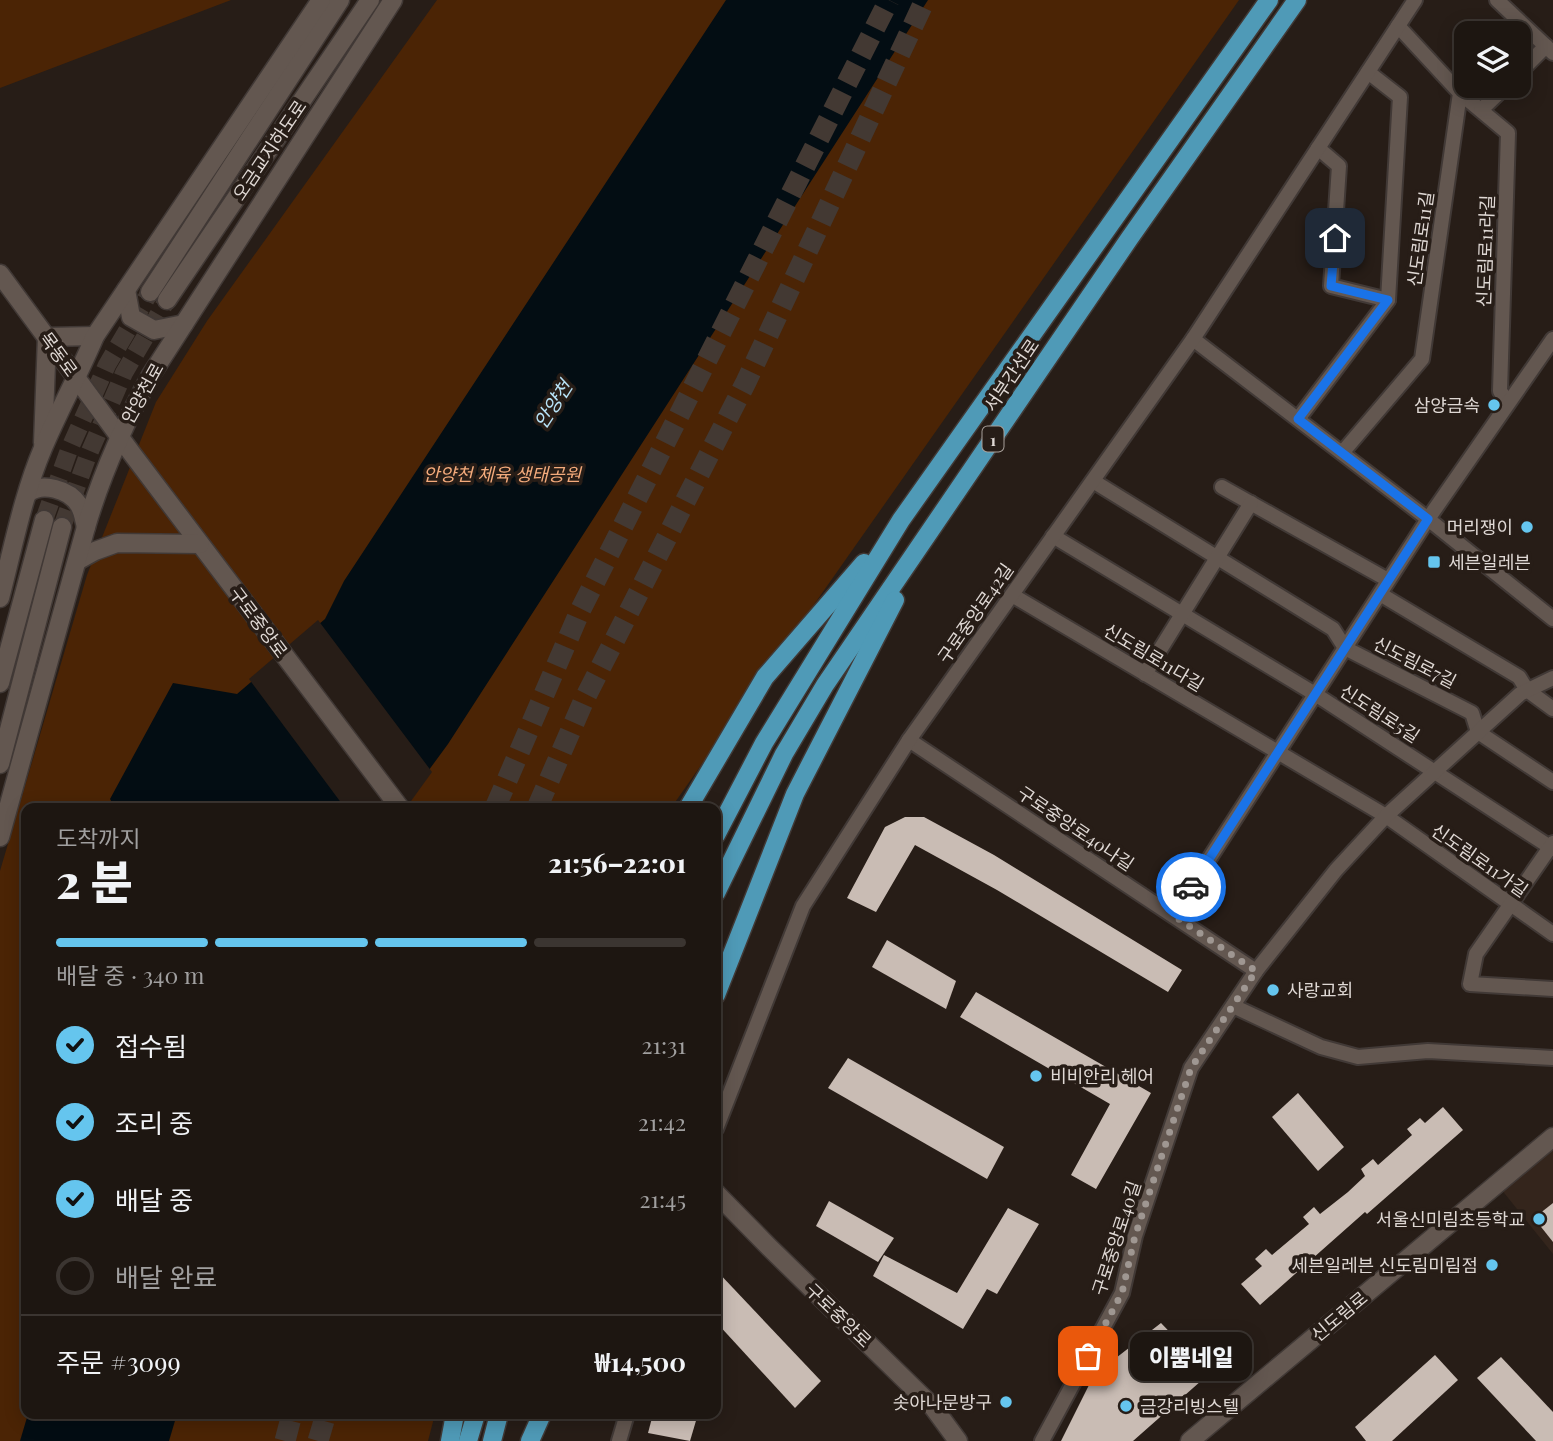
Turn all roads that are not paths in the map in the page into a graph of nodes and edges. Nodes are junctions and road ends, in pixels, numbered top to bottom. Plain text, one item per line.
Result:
1 (321, 0) edge
2 (340, 0) edge
3 (370, 0) edge
4 (393, 0) edge
5 (1269, 0) edge
6 (1297, 0) edge
7 (1415, 0) edge
8 (1497, 0) edge
9 (1398, 26) junction
10 (1549, 49) edge
11 (1531, 63) edge
12 (1368, 72) junction
13 (1454, 87) edge
14 (1459, 98) edge
15 (1466, 98) edge
16 (1494, 98) edge
17 (1481, 110) junction
18 (1318, 148) junction
19 (0, 274) edge
20 (126, 290) junction
21 (150, 292) tunnel mouth
22 (167, 300) tunnel mouth
23 (1388, 300) junction
24 (184, 324) junction
25 (95, 336) junction
26 (47, 337) junction
27 (1194, 339) junction
28 (1553, 339) edge
29 (77, 379) junction
30 (1508, 403) junction
31 (1298, 419) junction
32 (119, 434) junction
33 (43, 449) junction
34 (1342, 453) junction
35 (1093, 481) junction
36 (1222, 487) dead end
37 (27, 493) junction
38 (1251, 503) junction
39 (1428, 519) junction
40 (44, 520) tunnel mouth
41 (901, 520) junction
42 (62, 527) tunnel mouth
43 (86, 527) junction
44 (930, 531) junction
45 (1053, 536) junction
46 (201, 544) junction
47 (1217, 558) junction
48 (77, 561) junction
49 (1388, 580) junction
50 (1380, 594) junction
51 (1012, 595) junction
52 (0, 598) edge
53 (1182, 614) junction
54 (1553, 619) edge
55 (1345, 648) junction
56 (1145, 674) junction
57 (1553, 678) edge
58 (0, 683) edge
59 (1527, 690) junction
60 (1315, 694) junction
61 (1553, 709) edge
62 (1478, 732) junction
63 (909, 740) junction
64 (1278, 752) junction
65 (0, 764) edge
66 (1435, 772) junction
67 (1553, 782) edge
68 (396, 803) edge
69 (691, 803) edge
70 (1386, 816) junction
71 (721, 825) edge
72 (0, 837) edge
73 (1552, 846) edge
74 (721, 883) edge
75 (1510, 905) junction
76 (1173, 915) junction
77 (1553, 933) edge
78 (1256, 971) junction
79 (721, 982) edge
80 (1553, 989) edge
81 (1233, 1006) junction
82 (1553, 1058) edge
83 (721, 1116) edge
84 (1553, 1136) edge
85 (721, 1198) edge
86 (454, 1419) edge
87 (475, 1419) edge
88 (498, 1419) edge
89 (540, 1419) edge
90 (626, 1419) edge
91 (450, 1441) edge
92 (468, 1441) edge
93 (492, 1441) edge
94 (530, 1441) edge
95 (619, 1441) edge
96 (958, 1441) edge
97 (1042, 1441) edge
98 (1190, 1441) edge

1 - 20 main road
2 - 21 main road, 오금교지하도로
3 - 22 main road, 오금교지하도로
4 - 24 main road, 안양천로
5 - 41 main road, 서부간선로 / 1
6 - 44 main road, 서부간선로 / 1
7 - 9 street, 구로중앙로42길
8 - 10 street
9 - 12 street, 구로중앙로42길
9 - 13 street
10 - 11 street
12 - 18 street, 구로중앙로42길
12 - 23 street, 신도림로11길
14 - 34 street, 신도림로11길
15 - 17 street, 신도림로11라길
16 - 17 street
17 - 30 street, 신도림로11라길
18 - 23 street
18 - 27 street, 구로중앙로42길
19 - 26 main road, 목동로
20 - 24 main road
20 - 25 main road
23 - 31 street, 신도림로11길
24 - 32 main road, 안양천로
25 - 26 main road
25 - 29 main road
26 - 29 main road, 목동로
26 - 33 main road
27 - 31 street
27 - 35 street, 구로중앙로42길
28 - 30 street
29 - 32 main road, 목동로
29 - 33 main road
30 - 39 street
31 - 34 street
32 - 43 main road, 안양천로
32 - 46 main road, 구로중앙로
33 - 37 main road
34 - 39 street
35 - 45 street, 구로중앙로42길
35 - 47 street, 신도림로7길
36 - 38 street
37 - 43 main road
37 - 52 main road
38 - 47 street
38 - 49 street
39 - 49 street
39 - 54 street
40 - 58 main road
41 - 69 main road
41 - 71 main road, 서부간선로 / 1
42 - 65 main road
43 - 48 main road, 안양천로
44 - 74 main road, 서부간선로 / 1
44 - 79 main road
45 - 51 street, 구로중앙로42길
45 - 53 street, 신도림로5길
46 - 48 main road
46 - 68 main road, 구로중앙로
47 - 53 street
47 - 55 street, 신도림로7길
48 - 72 main road, 안양천로
49 - 50 street
50 - 55 street
50 - 59 street
51 - 56 street, 신도림로11다길
51 - 63 street, 구로중앙로42길
53 - 56 street
53 - 60 street, 신도림로5길
55 - 60 street
55 - 62 street, 신도림로7길
56 - 64 street, 신도림로11다길
57 - 59 street
59 - 61 street
59 - 62 street
60 - 64 street
60 - 66 street, 신도림로5길
62 - 66 street
62 - 67 street, 신도림로7길
63 - 76 street, 구로중앙로40나길
63 - 83 street, 구로중앙로42길
64 - 70 street, 신도림로11다길
64 - 76 street
66 - 70 street
66 - 73 street, 신도림로5길
70 - 75 street, 신도림로11가길
70 - 78 street
73 - 75 street
75 - 77 street, 신도림로11가길
75 - 80 street
76 - 78 street, 구로중앙로40나길
78 - 81 street, 구로중앙로40길
81 - 82 street
81 - 97 street, 구로중앙로40길
84 - 98 main road, 신도림로
85 - 96 main road, 구로중앙로
86 - 91 main road
87 - 92 main road
88 - 93 main road
89 - 94 main road
90 - 95 street

